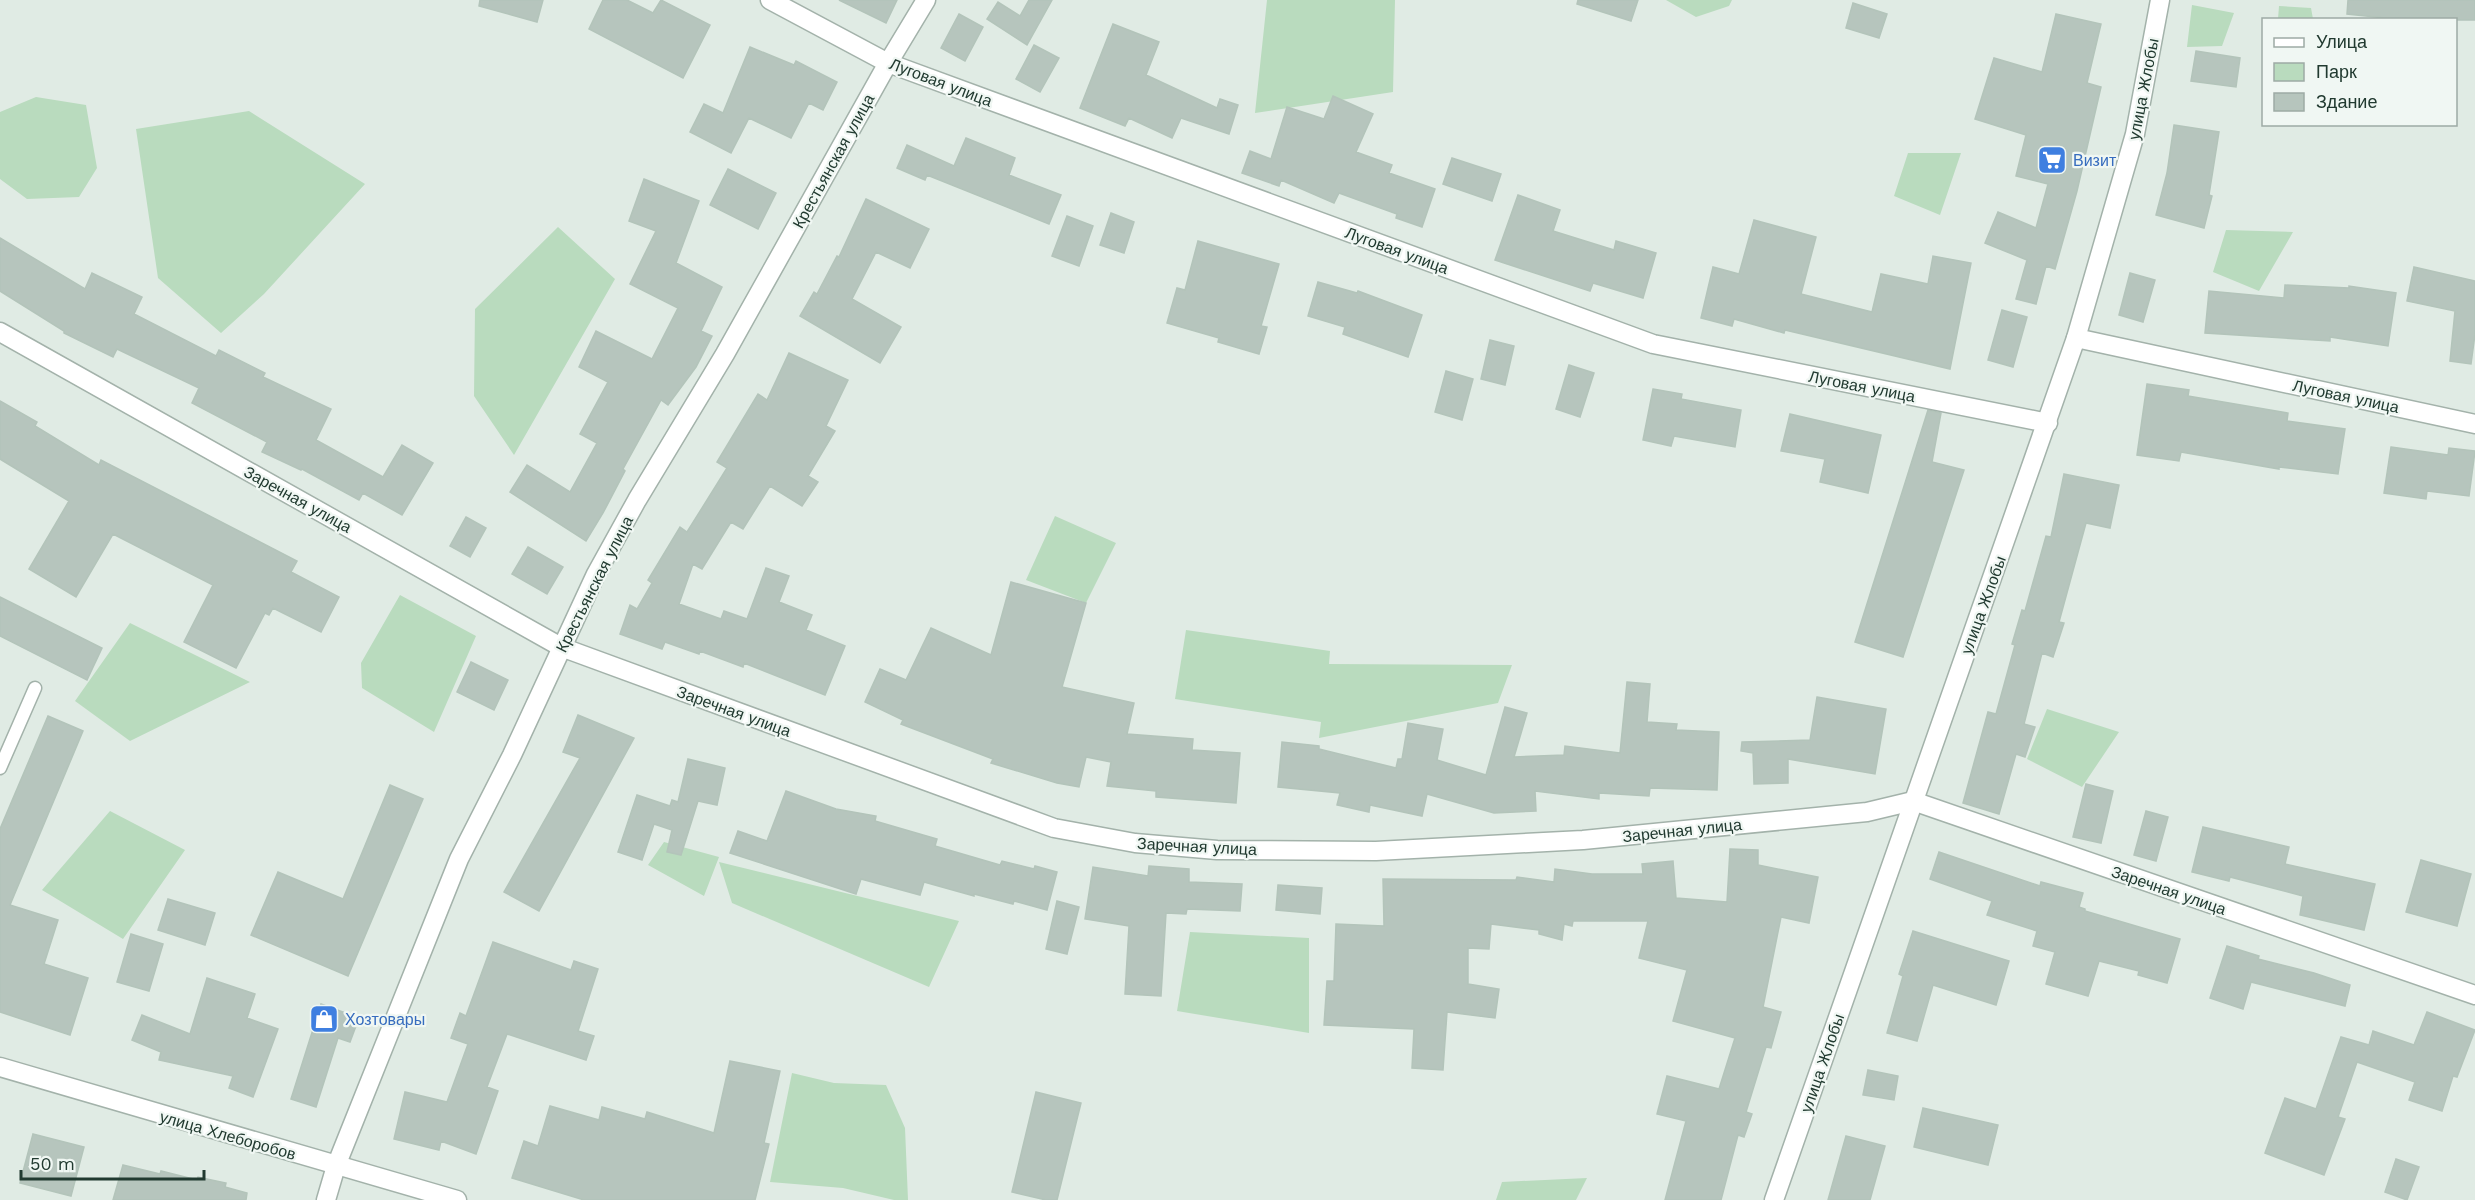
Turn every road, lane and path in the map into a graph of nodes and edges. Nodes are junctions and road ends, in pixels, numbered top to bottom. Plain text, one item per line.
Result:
1 (770, 0) edge
2 (926, 0) edge
3 (2160, 0) edge
4 (888, 63) junction
5 (0, 332) edge
6 (2076, 338) junction
7 (2048, 423) junction
8 (2475, 424) edge
9 (561, 647) junction
10 (35, 688) dead end
11 (0, 768) edge
12 (1913, 801) junction
13 (2475, 995) edge
14 (0, 1068) edge
15 (336, 1166) junction
16 (326, 1200) edge
17 (457, 1200) edge
18 (1774, 1200) edge

1 - 4 street, Луговая улица
2 - 4 street, Крестьянская улица
3 - 6 street, улица Жлобы
4 - 7 street, Луговая улица
4 - 9 street, Крестьянская улица
5 - 9 street, Заречная улица
6 - 7 street, улица Жлобы
6 - 8 street, Луговая улица
7 - 12 street, улица Жлобы
9 - 12 street, Заречная улица
9 - 15 street, Крестьянская улица
10 - 11 lane
12 - 13 street, Заречная улица
12 - 18 street, улица Жлобы
14 - 15 street, улица Хлеборобов
15 - 16 street, Крестьянская улица
15 - 17 street, улица Хлеборобов

